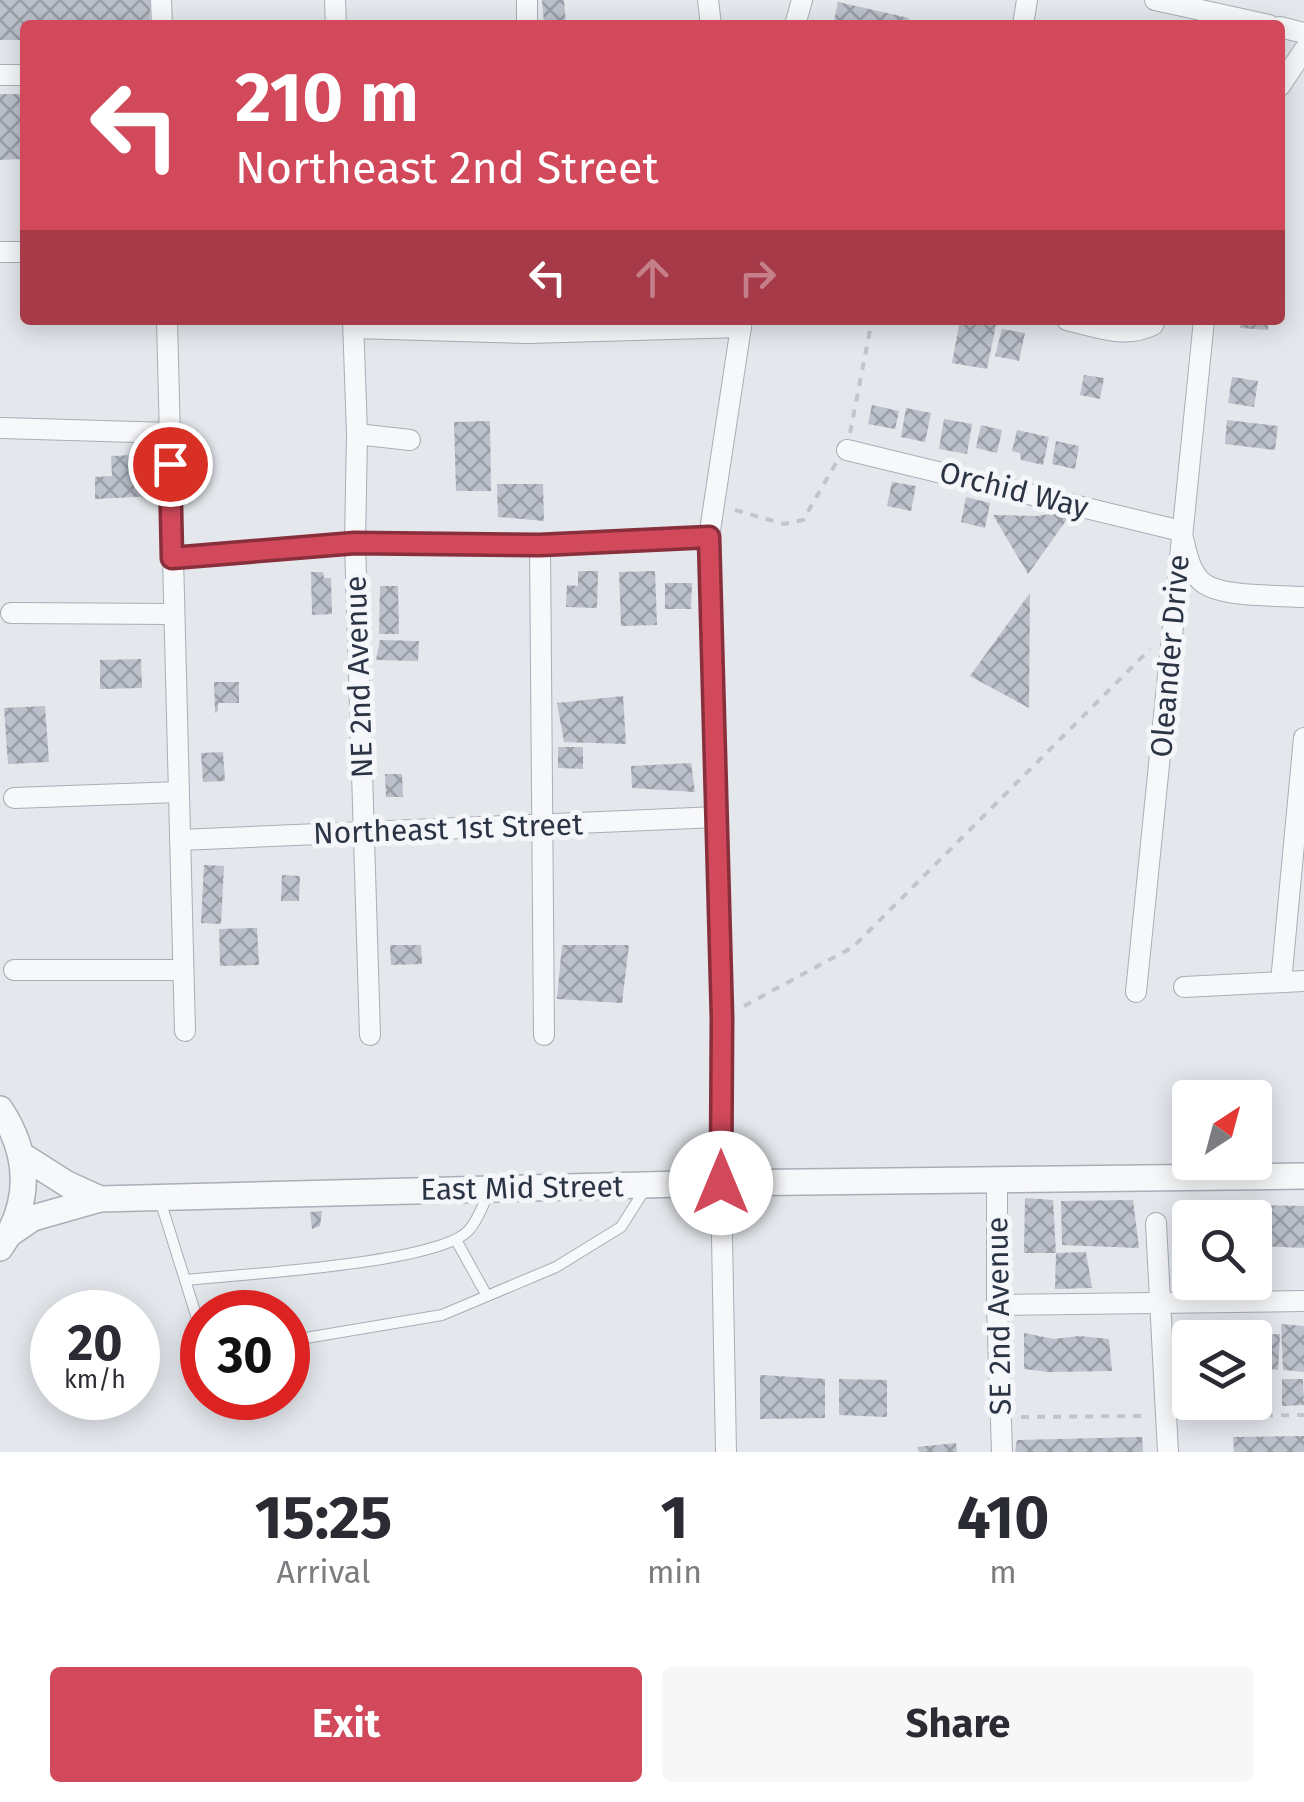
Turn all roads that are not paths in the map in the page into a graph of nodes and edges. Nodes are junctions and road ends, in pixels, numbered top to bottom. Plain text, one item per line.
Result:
1 (1155, 0) edge
2 (1246, 20) edge
3 (1304, 50) edge
4 (1285, 78) edge
5 (168, 325) edge
6 (354, 325) edge
7 (441, 325) edge
8 (634, 325) edge
9 (741, 325) edge
10 (1088, 325) edge
11 (1151, 325) edge
12 (1203, 325) edge
13 (528, 326) edge
14 (2, 428) edge
15 (170, 434) junction
16 (357, 434) junction
17 (410, 440) dead end
18 (847, 450) road end
19 (1181, 531) junction
20 (709, 537) junction
21 (355, 543) junction
22 (540, 545) junction
23 (172, 558) junction
24 (1304, 597) edge
25 (12, 612) dead end
26 (172, 614) junction
27 (1304, 738) edge
28 (179, 792) junction
29 (14, 798) dead end
30 (717, 817) junction
31 (542, 824) junction
32 (364, 832) junction
33 (180, 840) junction
34 (14, 970) dead end
35 (183, 970) junction
36 (1280, 982) junction
37 (1304, 982) edge
38 (1184, 987) dead end
39 (1136, 992) dead end
40 (185, 1031) dead end
41 (370, 1035) dead end
42 (544, 1036) dead end
43 (0, 1109) edge
44 (23, 1156) junction
45 (1304, 1176) edge
46 (998, 1181) junction
47 (721, 1183) junction
48 (648, 1185) junction
49 (490, 1189) junction
50 (159, 1197) junction
51 (100, 1199) junction
52 (1156, 1223) dead end
53 (456, 1240) junction
54 (5, 1241) edge
55 (187, 1280) junction
56 (190, 1290) edge
57 (487, 1296) junction
58 (1304, 1301) edge
59 (1163, 1304) junction
60 (997, 1305) junction
61 (310, 1338) edge
62 (726, 1452) edge
63 (1002, 1452) edge
64 (1168, 1452) edge

1 - 2 street
3 - 4 street
5 - 15 street
6 - 16 street, NE 2nd Avenue
7 - 13 street
8 - 13 street
9 - 20 street
10 - 11 street
12 - 19 street, Oleander Drive
14 - 15 street
15 - 23 street
16 - 17 street
16 - 21 street, NE 2nd Avenue
18 - 19 street, Orchid Way
19 - 24 street
19 - 39 street, Oleander Drive
20 - 22 street
20 - 30 street
21 - 22 street
21 - 23 street
21 - 32 street, NE 2nd Avenue
22 - 31 street
23 - 26 street
25 - 26 street
26 - 28 street
27 - 36 street
28 - 29 street
28 - 33 street
30 - 31 street, Northeast 1st Street
30 - 47 street
31 - 32 street, Northeast 1st Street
31 - 42 street
32 - 33 street, Northeast 1st Street
32 - 41 street, NE 2nd Avenue
33 - 35 street
34 - 35 street
35 - 40 street
36 - 37 street
36 - 38 street
43 - 44 street
44 - 51 street, East Mid Street
44 - 54 street
45 - 46 street, East Mid Street
46 - 47 street, East Mid Street
46 - 60 street, SE 2nd Avenue
47 - 48 street, East Mid Street
47 - 62 street
48 - 49 street, East Mid Street
48 - 57 lane
49 - 50 street, East Mid Street
49 - 53 lane
50 - 51 street, East Mid Street
50 - 55 lane
51 - 54 street, East Mid Street
52 - 59 street
53 - 55 lane
53 - 57 lane
55 - 56 lane
57 - 61 lane
58 - 59 street
59 - 60 street
59 - 64 street
60 - 63 street, SE 2nd Avenue

